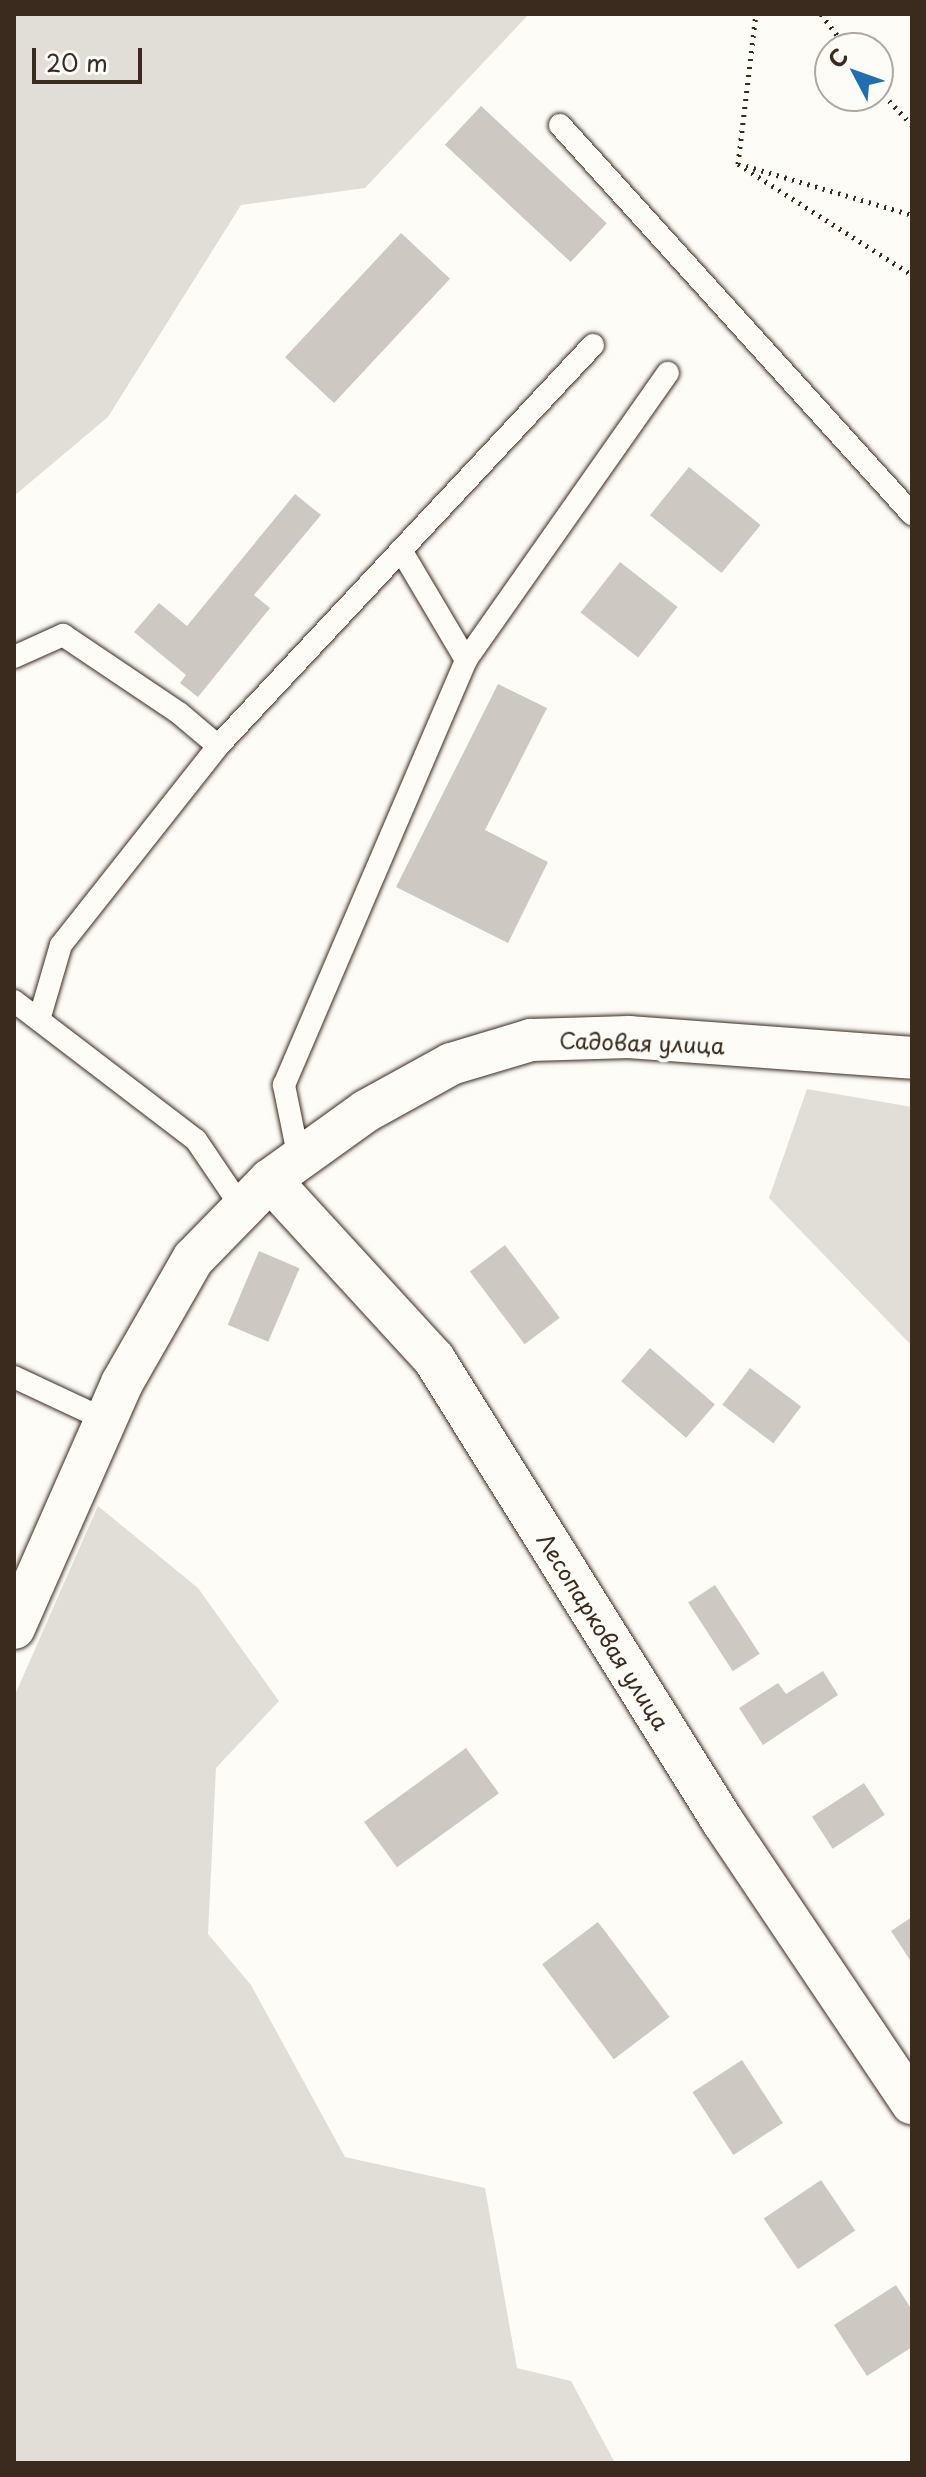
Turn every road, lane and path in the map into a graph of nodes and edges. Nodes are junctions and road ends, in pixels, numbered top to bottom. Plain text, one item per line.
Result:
1 (756, 14) edge
2 (821, 14) edge
3 (835, 32) edge
4 (894, 106) edge
5 (560, 125) dead end
6 (912, 125) edge
7 (738, 164) junction
8 (912, 215) edge
9 (912, 275) edge
10 (593, 345) dead end
11 (668, 373) dead end
12 (912, 514) edge
13 (401, 550) junction
14 (14, 657) edge
15 (466, 660) junction
16 (218, 746) junction
17 (14, 1001) edge
18 (39, 1020) junction
19 (912, 1058) edge
20 (270, 1182) junction
21 (14, 1377) edge
22 (106, 1420) junction
23 (14, 1628) edge
24 (912, 2103) edge

1 - 7 path
2 - 3 path
4 - 6 path
5 - 12 lane
7 - 8 path
7 - 9 path
10 - 13 lane
11 - 15 lane
13 - 15 lane
13 - 16 lane
14 - 16 lane
15 - 20 lane
16 - 18 lane
17 - 18 lane
18 - 20 lane
19 - 20 street, Садовая улица
20 - 22 street, Садовая улица
20 - 24 street, Лесопарковая улица
21 - 22 lane
22 - 23 street, Садовая улица

